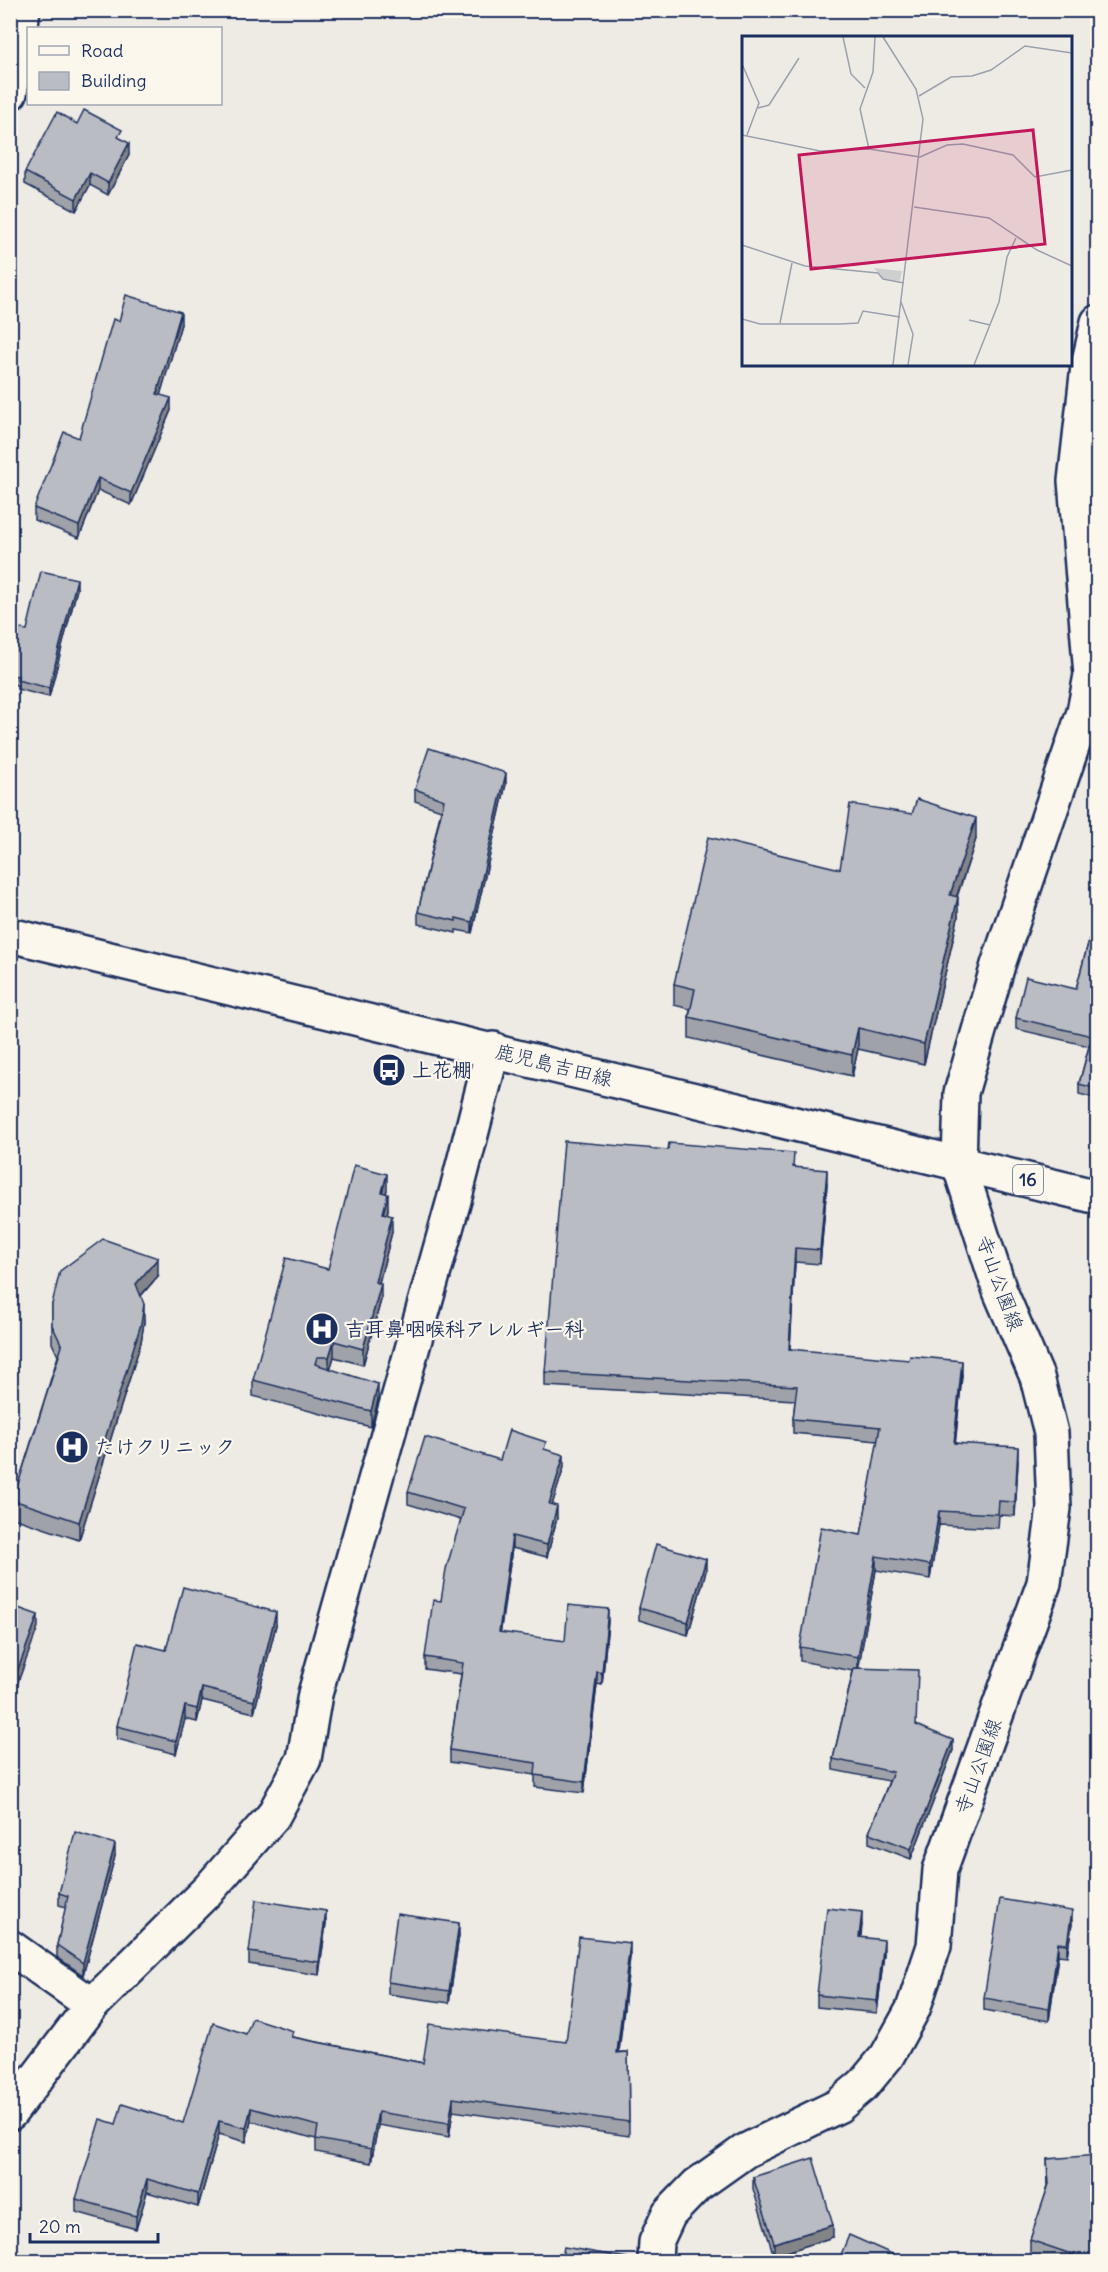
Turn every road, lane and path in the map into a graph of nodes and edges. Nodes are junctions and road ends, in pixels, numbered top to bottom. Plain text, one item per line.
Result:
1 (23, 10) edge
2 (10, 93) edge
3 (1098, 322) edge
4 (1094, 674) edge
5 (10, 935) edge
6 (493, 1049) junction
7 (959, 1164) junction
8 (1098, 1197) edge
9 (10, 1947) edge
10 (92, 2005) junction
11 (10, 2112) edge
12 (655, 2262) edge

1 - 2 main road
3 - 4 main road, 寺山公園線
4 - 7 main road, 寺山公園線
5 - 6 main road, 鹿児島吉田線 / 16
6 - 7 main road, 鹿児島吉田線 / 16
6 - 10 main road
7 - 8 main road, 鹿児島吉田線 / 16
7 - 12 main road, 寺山公園線
9 - 10 main road
10 - 11 main road

